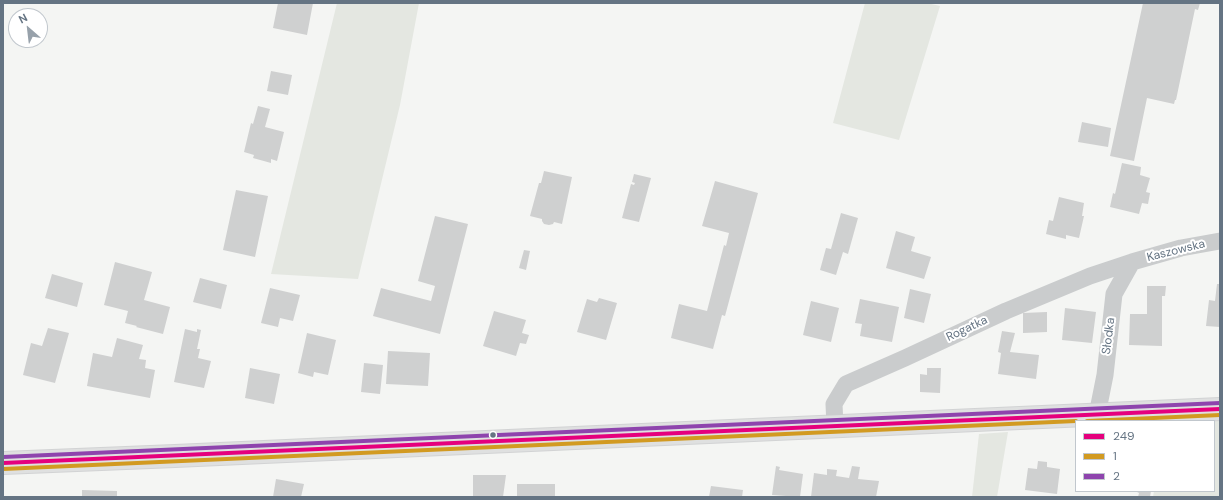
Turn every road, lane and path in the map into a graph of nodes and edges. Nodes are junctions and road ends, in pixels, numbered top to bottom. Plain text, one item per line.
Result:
1 (1220, 241) edge
2 (1132, 262) junction
3 (1220, 409) edge
4 (1098, 415) junction
5 (835, 426) junction
6 (3, 463) edge

1 - 2 street, Kaszowska
2 - 4 street, Słodka
2 - 5 street, Rogatka
3 - 4 main road
4 - 5 main road
5 - 6 main road

